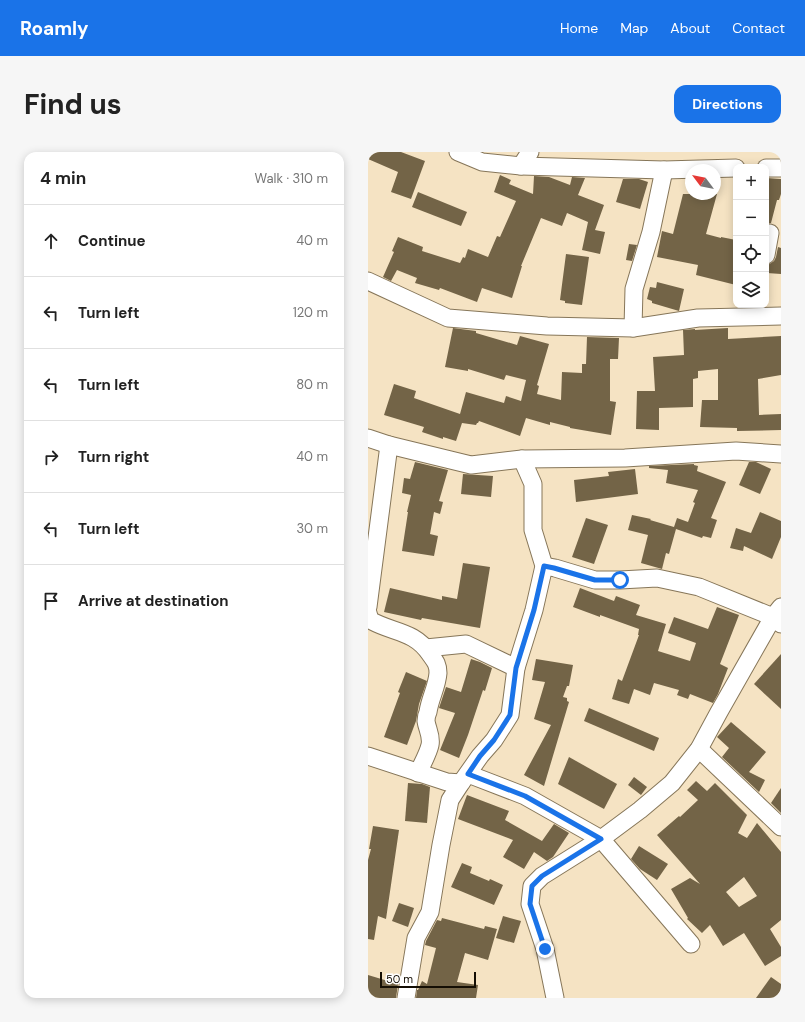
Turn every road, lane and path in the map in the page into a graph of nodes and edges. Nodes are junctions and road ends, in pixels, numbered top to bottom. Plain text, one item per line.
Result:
1 (458, 152) edge
2 (526, 159) edge
3 (733, 168) edge
4 (769, 168) edge
5 (781, 168) edge
6 (664, 170) junction
7 (770, 233) dead end
8 (769, 238) edge
9 (368, 281) edge
10 (763, 311) edge
11 (781, 316) edge
12 (633, 328) junction
13 (368, 438) edge
14 (389, 445) junction
15 (781, 454) edge
16 (522, 459) junction
17 (544, 566) junction
18 (368, 615) edge
19 (778, 616) edge
20 (426, 648) junction
21 (516, 668) junction
22 (699, 749) junction
23 (368, 756) edge
24 (418, 773) junction
25 (458, 780) junction
26 (781, 827) edge
27 (601, 839) junction
28 (691, 944) dead end
29 (406, 998) edge
30 (555, 998) edge

1 - 2 street
2 - 6 street
3 - 6 street
4 - 5 street
6 - 12 street
7 - 8 street
9 - 12 street
10 - 11 street
10 - 12 street
13 - 14 street
14 - 16 street
14 - 18 street
15 - 16 street
16 - 17 street
17 - 19 street
17 - 21 street
18 - 20 street
19 - 22 street
20 - 21 street
20 - 24 street
21 - 25 street
22 - 26 street
22 - 27 street
23 - 24 street
24 - 25 street
25 - 27 street
25 - 29 street
27 - 28 street
27 - 30 street

